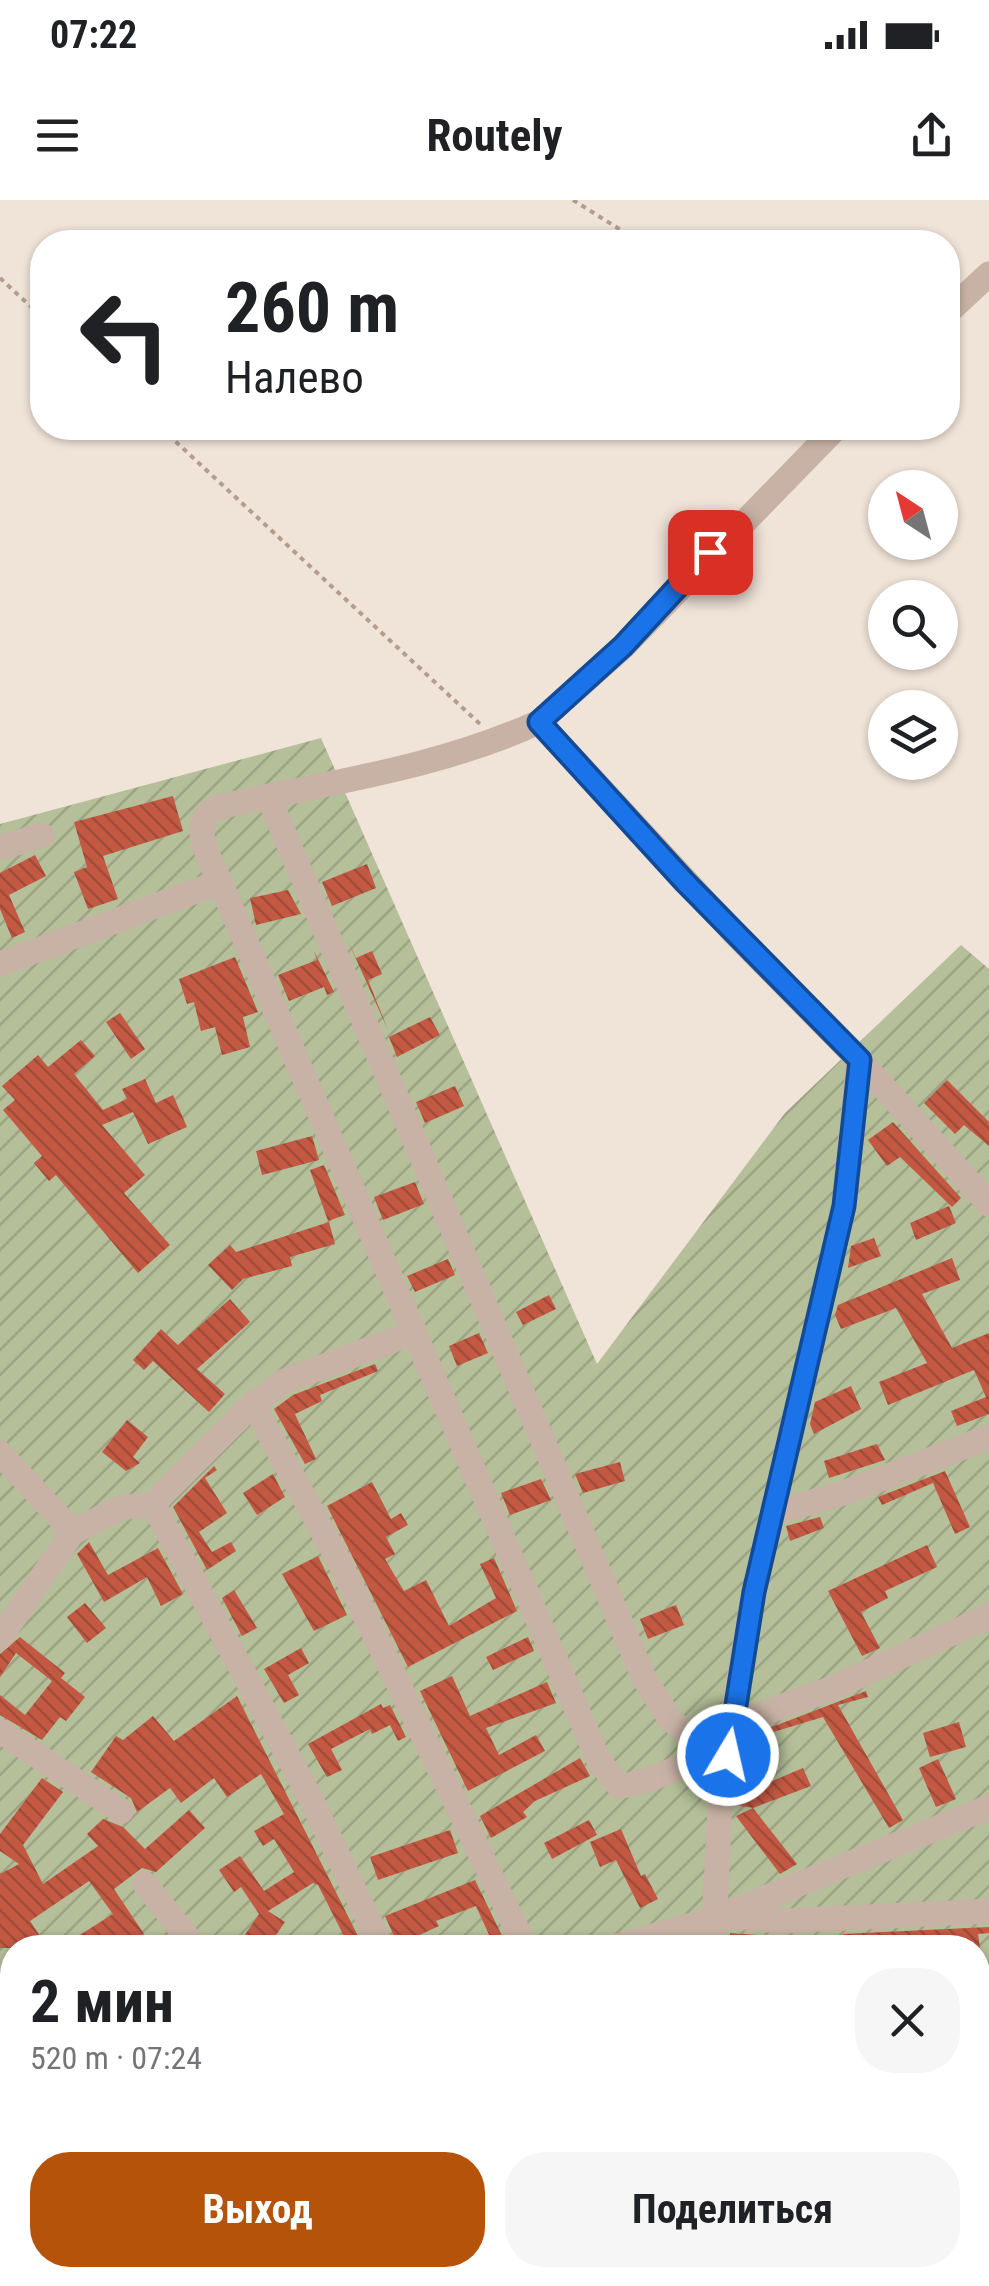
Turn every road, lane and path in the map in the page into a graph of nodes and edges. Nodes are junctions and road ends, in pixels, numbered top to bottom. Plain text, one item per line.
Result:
1 (573, 200) edge
2 (621, 230) edge
3 (989, 274) edge
4 (0, 278) edge
5 (960, 301) edge
6 (30, 306) edge
7 (174, 440) edge
8 (824, 440) edge
9 (539, 722) junction
10 (498, 741) junction
11 (268, 796) junction
12 (42, 835) dead end
13 (0, 848) edge
14 (220, 882) junction
15 (0, 964) edge
16 (860, 1060) junction
17 (989, 1204) edge
18 (415, 1332) junction
19 (252, 1404) junction
20 (989, 1437) edge
21 (0, 1453) edge
22 (152, 1504) junction
23 (773, 1513) junction
24 (73, 1532) junction
25 (989, 1616) edge
26 (0, 1638) edge
27 (734, 1724) junction
28 (0, 1730) edge
29 (719, 1755) junction
30 (989, 1807) edge
31 (121, 1811) dead end
32 (145, 1884) dead end
33 (989, 1910) edge
34 (718, 1917) junction
35 (186, 1935) edge
36 (376, 1935) edge
37 (520, 1935) edge
38 (656, 1935) edge
39 (715, 1935) edge

1 - 2 path
3 - 5 street
4 - 6 path
7 - 10 path
8 - 9 street
9 - 10 street
9 - 16 street
10 - 11 street
11 - 14 street
11 - 29 street
12 - 13 street
14 - 15 street
14 - 18 street
16 - 17 street
16 - 23 street
18 - 19 street
18 - 29 street
19 - 22 street
19 - 37 street
20 - 23 street
21 - 24 street
22 - 24 street
22 - 36 street
23 - 27 street
24 - 26 street
25 - 27 street
27 - 29 street
28 - 31 street
29 - 34 street
30 - 34 street
32 - 35 street
33 - 34 street
34 - 38 street
34 - 39 street

